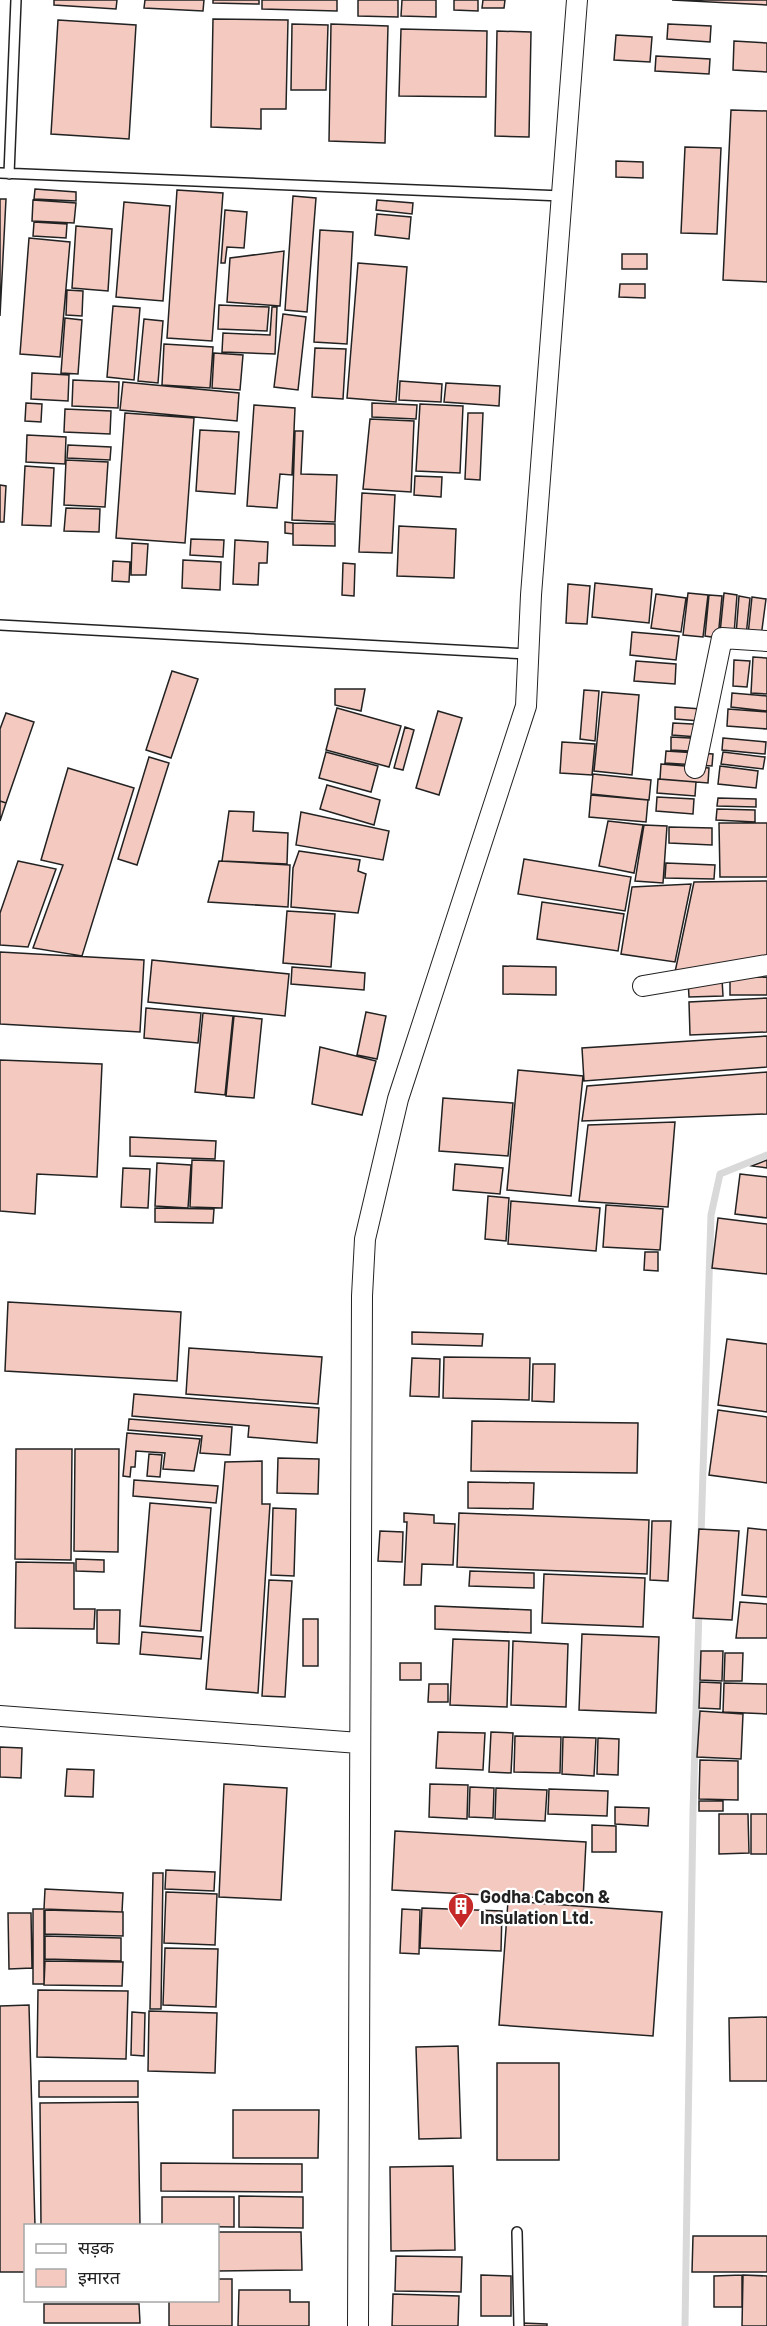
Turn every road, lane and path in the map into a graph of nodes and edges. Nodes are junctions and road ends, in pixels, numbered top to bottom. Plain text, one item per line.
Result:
1 (16, 0) edge
2 (577, 0) edge
3 (4, 174) edge
4 (562, 196) junction
5 (0, 624) edge
6 (767, 640) edge
7 (528, 654) junction
8 (695, 768) dead end
9 (767, 965) edge
10 (643, 986) dead end
11 (0, 1716) edge
12 (359, 1743) junction
13 (517, 2232) dead end
14 (358, 2326) edge
15 (519, 2326) edge

1 - 3 lane
2 - 4 street
3 - 4 lane
4 - 7 street
5 - 7 lane
6 - 8 street
7 - 12 street
9 - 10 street
11 - 12 street
12 - 14 street
13 - 15 lane

